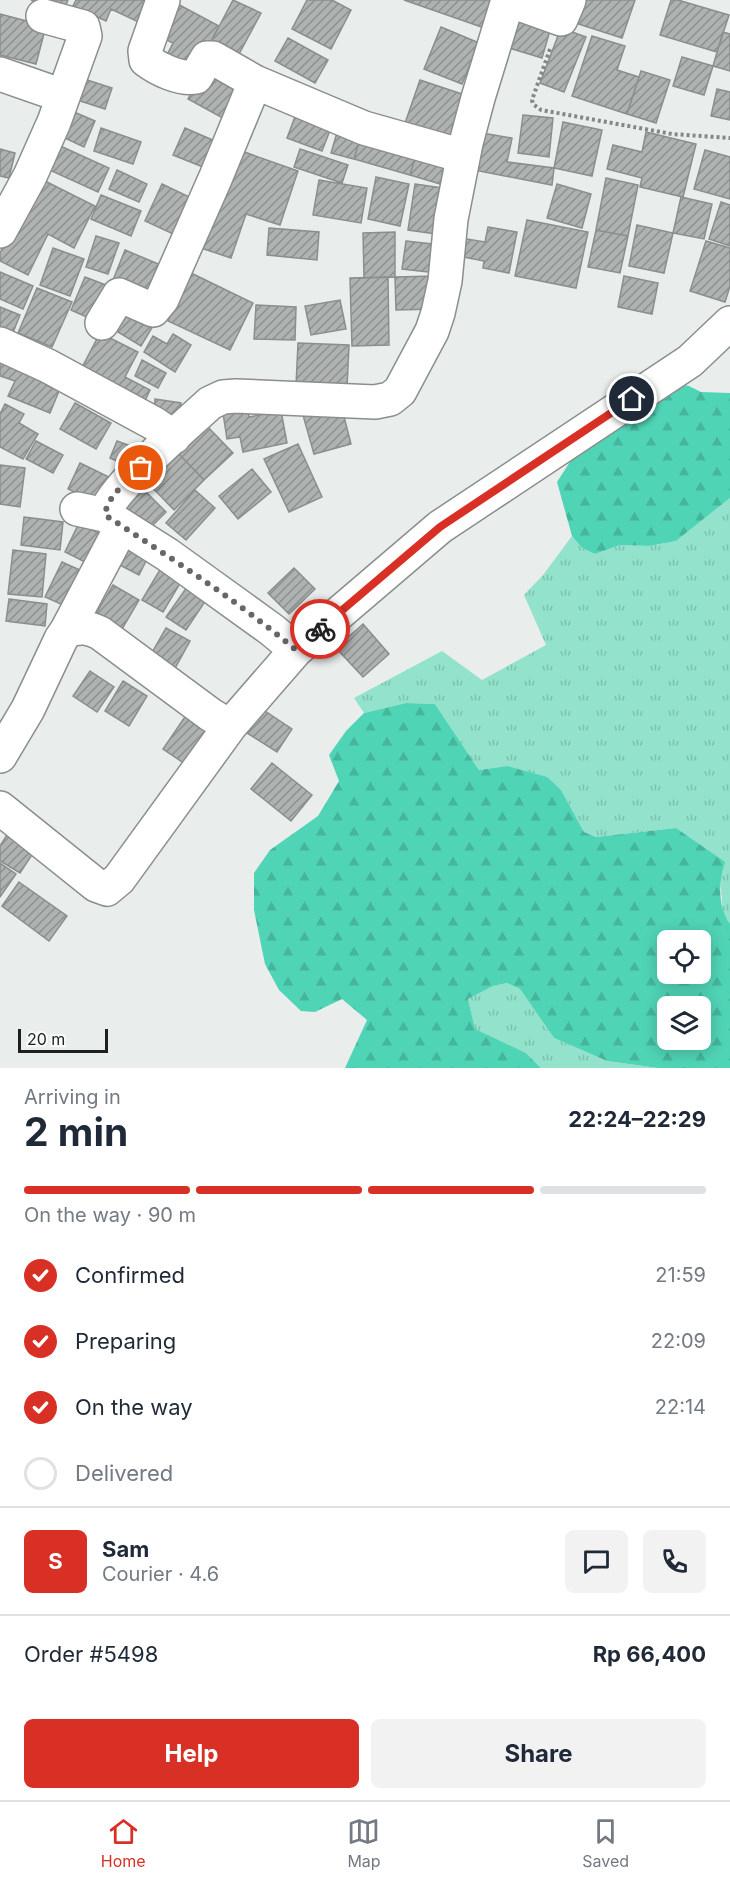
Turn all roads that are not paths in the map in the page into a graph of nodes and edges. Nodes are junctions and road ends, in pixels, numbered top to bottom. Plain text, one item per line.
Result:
1 (163, 0) edge
2 (508, 0) edge
3 (565, 9) edge
4 (43, 15) dead end
5 (0, 74) edge
6 (255, 82) junction
7 (63, 96) junction
8 (463, 156) junction
9 (4, 213) edge
10 (102, 323) dead end
11 (730, 323) edge
12 (0, 344) edge
13 (174, 437) junction
14 (101, 517) junction
15 (67, 630) junction
16 (296, 650) junction
17 (14, 710) edge
18 (230, 726) junction
19 (0, 756) edge
20 (0, 808) edge

1 - 6 street
2 - 3 street
2 - 8 street
4 - 7 street
5 - 7 street
6 - 8 street
6 - 10 street
7 - 9 street
8 - 13 street
11 - 16 street
12 - 13 street
13 - 14 street
14 - 15 street
14 - 16 street
15 - 17 street
15 - 18 street
16 - 18 street
17 - 19 street
18 - 20 street

